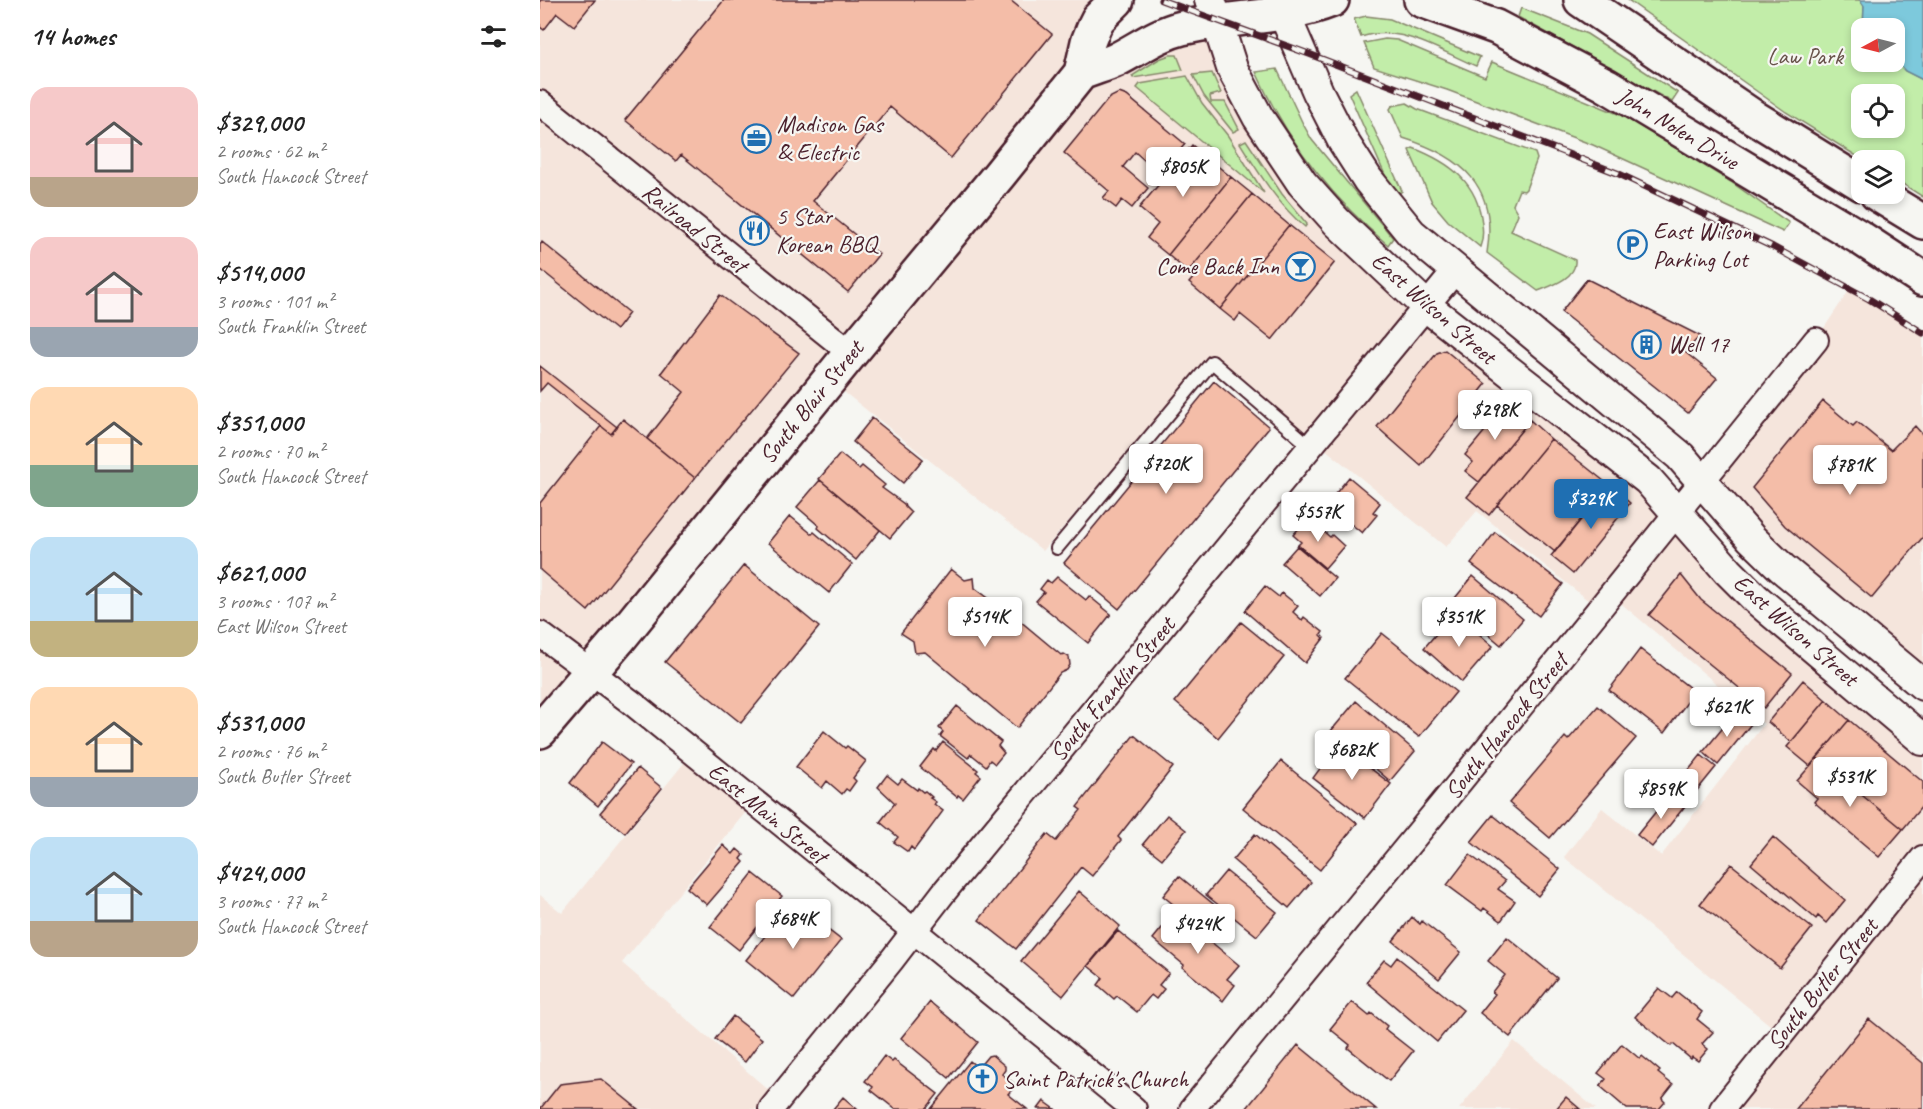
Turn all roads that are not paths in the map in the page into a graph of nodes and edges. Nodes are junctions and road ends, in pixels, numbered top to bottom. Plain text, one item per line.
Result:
1 (1117, 0) edge
2 (1332, 0) edge
3 (1421, 0) edge
4 (1581, 0) edge
5 (1281, 6) edge
6 (1214, 11) edge
7 (1081, 73) junction
8 (540, 103) edge
9 (1851, 177) edge
10 (1893, 204) edge
11 (1923, 222) edge
12 (1455, 271) junction
13 (1923, 279) edge
14 (1426, 306) junction
15 (1816, 340) dead end
16 (851, 353) junction
17 (1311, 447) junction
18 (1703, 480) junction
19 (1677, 513) junction
20 (1057, 548) dead end
21 (540, 634) edge
22 (590, 673) junction
23 (1923, 685) edge
24 (540, 731) edge
25 (1923, 740) edge
26 (1923, 858) edge
27 (914, 931) junction
28 (771, 1109) edge
29 (1134, 1109) edge
30 (1192, 1109) edge
31 (1722, 1109) edge

1 - 7 main road, South Blair Street
2 - 5 main road
3 - 13 main road, John Nolen Drive
4 - 9 main road, John Nolen Drive
5 - 6 main road
5 - 12 street, East Wilson Street
6 - 7 main road, South Blair Street
6 - 14 street, East Wilson Street
7 - 16 main road, South Blair Street
8 - 16 street, Railroad Street
10 - 11 main road
12 - 14 street, South Franklin Street
12 - 18 street, East Wilson Street
14 - 17 street, South Franklin Street
14 - 19 street, East Wilson Street
15 - 18 street, South Hancock Street
16 - 22 main road, South Blair Street
17 - 20 lane
17 - 27 street, South Franklin Street
18 - 19 street, South Hancock Street
18 - 23 street, East Wilson Street
19 - 25 street, East Wilson Street
19 - 30 street, South Hancock Street
21 - 22 street, East Main Street
22 - 24 main road, South Blair Street
22 - 27 street, East Main Street
26 - 31 street, South Butler Street
27 - 28 street, South Franklin Street
27 - 29 street, East Main Street

